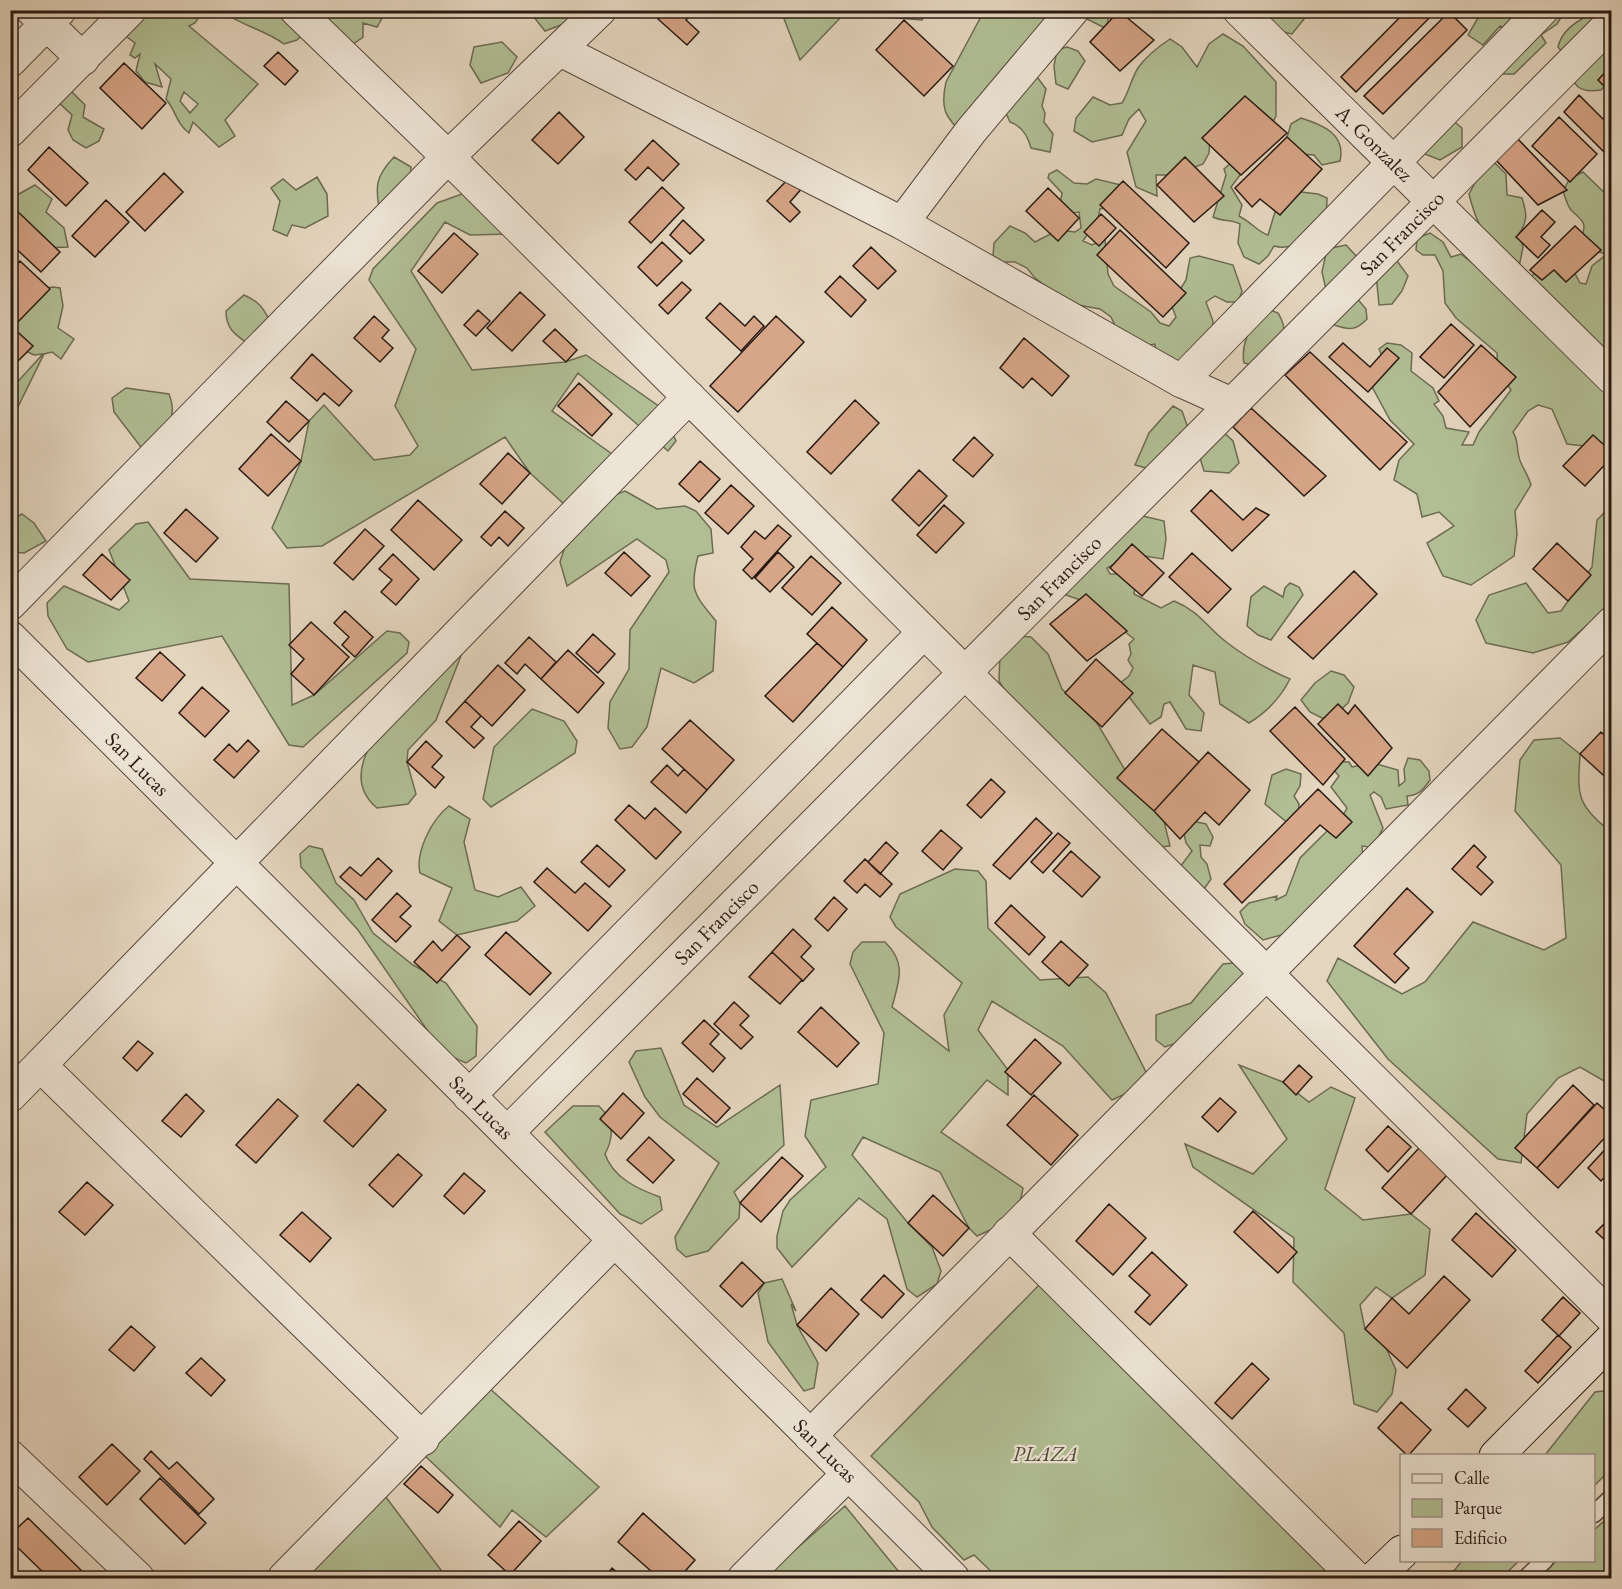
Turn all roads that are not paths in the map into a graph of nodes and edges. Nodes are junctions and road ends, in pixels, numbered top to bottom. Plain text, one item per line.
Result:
1 (130, 10) edge
2 (296, 10) edge
3 (600, 10) edge
4 (1073, 10) edge
5 (1239, 10) edge
6 (1542, 10) edge
7 (46, 15) edge
8 (1611, 22) edge
9 (560, 50) junction
10 (82, 59) junction
11 (10, 61) edge
12 (10, 132) edge
13 (448, 157) junction
14 (1394, 164) junction
15 (1433, 202) junction
16 (902, 223) junction
17 (1611, 378) edge
18 (1181, 381) junction
19 (689, 397) junction
20 (1232, 404) junction
21 (10, 604) edge
22 (1611, 623) edge
23 (924, 633) junction
24 (10, 636) edge
25 (965, 672) junction
26 (236, 862) junction
27 (1267, 974) junction
28 (41, 1066) junction
29 (10, 1096) edge
30 (470, 1096) junction
31 (507, 1133) junction
32 (1009, 1233) junction
33 (614, 1241) junction
34 (1611, 1318) edge
35 (1611, 1339) edge
36 (810, 1436) junction
37 (423, 1439) junction
38 (1497, 1454) edge
39 (10, 1456) edge
40 (848, 1473) junction
41 (1611, 1497) edge
42 (1595, 1512) edge
43 (1400, 1553) edge
44 (1543, 1562) edge
45 (138, 1578) edge
46 (284, 1578) edge
47 (744, 1578) edge
48 (953, 1578) edge
49 (1356, 1578) edge
50 (1375, 1578) edge
51 (1526, 1578) edge

1 - 10 street
2 - 13 street
3 - 9 street
4 - 16 street
5 - 14 street, A. Gonzalez
6 - 14 street
7 - 10 street
7 - 11 street
8 - 15 street, San Francisco
9 - 13 street
9 - 16 street
10 - 12 street
13 - 19 street
13 - 21 street
14 - 15 street, A. Gonzalez
14 - 18 street
15 - 17 street, A. Gonzalez
15 - 20 street, San Francisco
16 - 18 street
18 - 20 street
19 - 23 street
19 - 26 street
20 - 25 street, San Francisco
22 - 27 street
23 - 25 street
23 - 30 street
24 - 26 street, San Lucas
25 - 27 street
25 - 31 street, San Francisco
26 - 28 street
26 - 30 street, San Lucas
27 - 32 street
27 - 34 street
28 - 29 street
28 - 37 street
30 - 31 street, San Lucas
31 - 33 street, San Lucas
32 - 36 street
32 - 49 street
33 - 36 street, San Lucas
33 - 37 street
35 - 38 street
36 - 40 street, San Lucas
37 - 46 street
39 - 45 street
40 - 47 street
40 - 48 street, San Lucas
41 - 42 lane
43 - 50 street
44 - 51 lane

